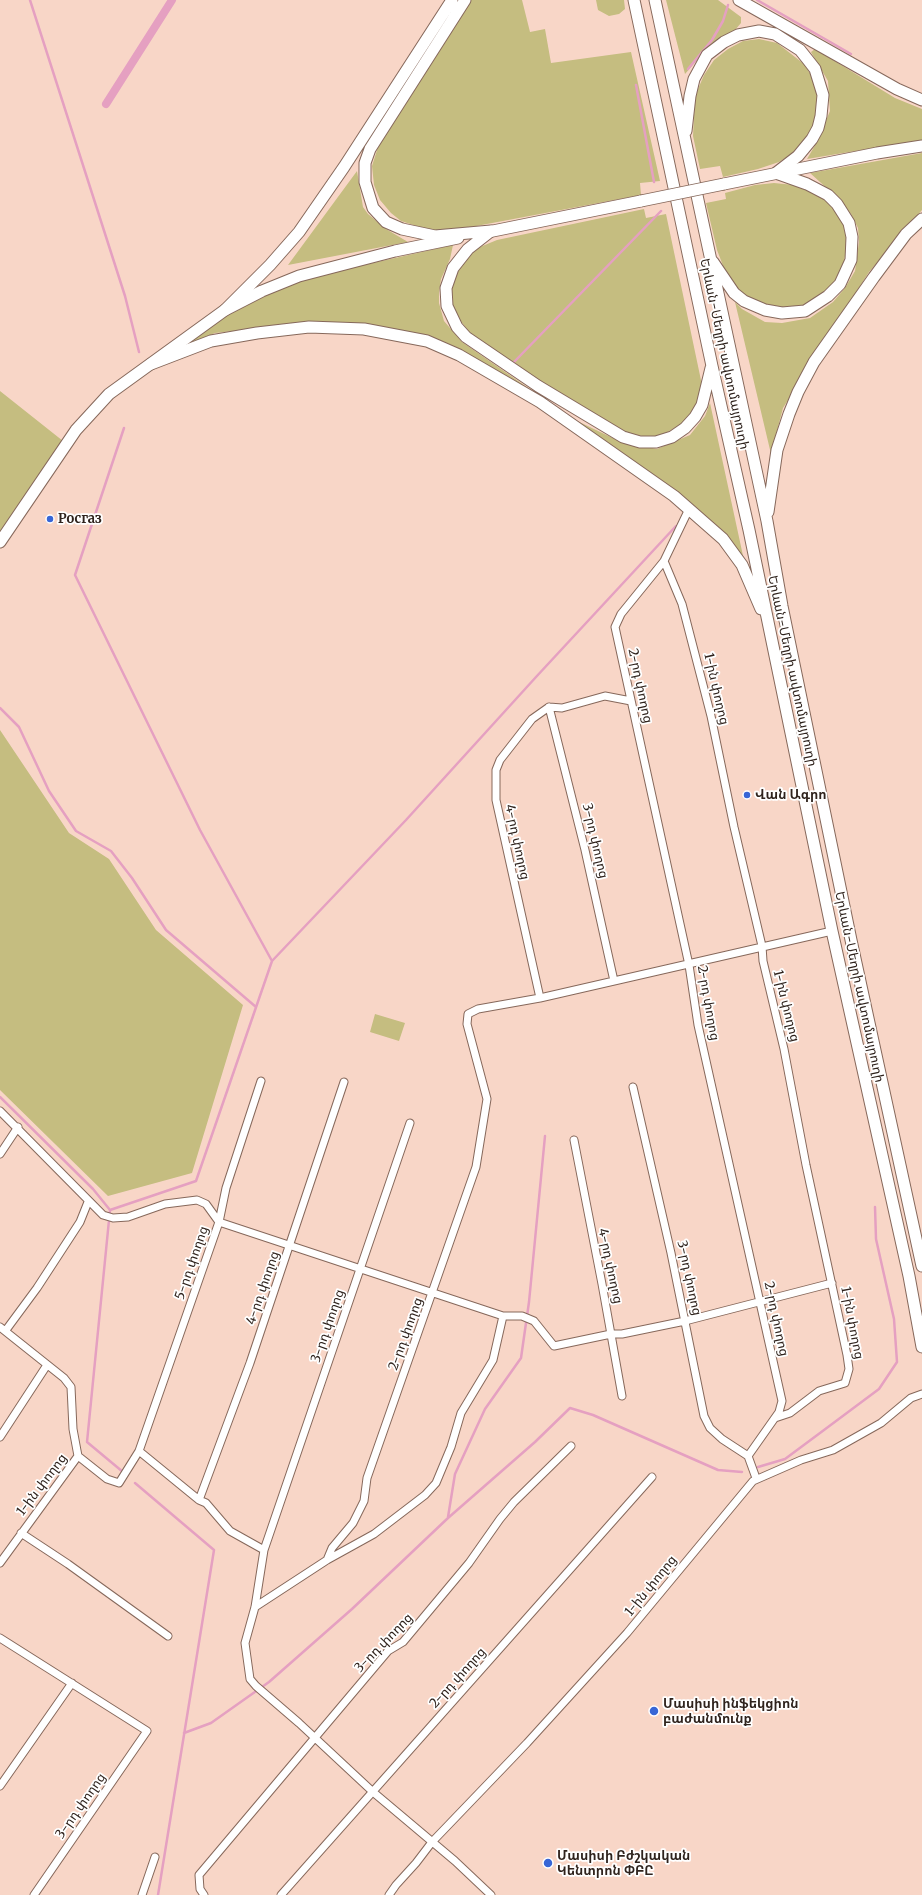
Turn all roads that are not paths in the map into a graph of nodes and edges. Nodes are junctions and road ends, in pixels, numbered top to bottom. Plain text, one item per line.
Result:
1 (452, 0) edge
2 (465, 0) edge
3 (634, 0) edge
4 (655, 0) edge
5 (739, 0) edge
6 (922, 100) edge
7 (685, 140) junction
8 (922, 146) edge
9 (776, 173) junction
10 (922, 219) edge
11 (491, 231) junction
12 (710, 258) junction
13 (225, 310) junction
14 (151, 364) junction
15 (712, 366) junction
16 (689, 509) junction
17 (767, 521) junction
18 (0, 542) edge
19 (664, 561) junction
20 (767, 618) junction
21 (631, 701) junction
22 (549, 707) junction
23 (832, 931) junction
24 (762, 946) junction
25 (689, 965) junction
26 (614, 981) junction
27 (540, 998) junction
28 (261, 1081) dead end
29 (344, 1082) dead end
30 (633, 1087) dead end
31 (0, 1110) edge
32 (410, 1124) dead end
33 (18, 1127) junction
34 (574, 1140) dead end
35 (0, 1154) edge
36 (88, 1202) junction
37 (219, 1222) junction
38 (290, 1246) junction
39 (922, 1266) edge
40 (361, 1269) junction
41 (832, 1283) junction
42 (433, 1294) junction
43 (760, 1302) junction
44 (503, 1316) junction
45 (685, 1321) junction
46 (3, 1328) edge
47 (611, 1334) junction
48 (922, 1347) edge
49 (47, 1364) junction
50 (922, 1394) edge
51 (622, 1396) dead end
52 (775, 1418) junction
53 (0, 1437) edge
54 (571, 1446) dead end
55 (139, 1451) junction
56 (78, 1456) junction
57 (748, 1456) junction
58 (652, 1477) dead end
59 (756, 1478) junction
60 (199, 1500) junction
61 (20, 1533) junction
62 (264, 1550) junction
63 (327, 1560) junction
64 (0, 1563) edge
65 (255, 1607) junction
66 (168, 1636) dead end
67 (0, 1638) edge
68 (72, 1683) junction
69 (316, 1738) junction
70 (0, 1786) edge
71 (373, 1792) junction
72 (432, 1842) junction
73 (155, 1857) dead end
74 (34, 1895) edge
75 (142, 1895) edge
76 (204, 1895) edge
77 (281, 1895) edge
78 (389, 1895) edge
79 (491, 1895) edge

1 - 13 main road
2 - 11 main road
3 - 15 main road, Երևան-Մեղրի ավտոմայրուղի
4 - 7 main road, Երևան-Մեղրի ավտոմայրուղի
5 - 6 main road
7 - 9 main road
7 - 12 main road, Երևան-Մեղրի ավտոմայրուղի
8 - 9 main road
9 - 11 main road, bridge
9 - 12 main road
10 - 17 main road
11 - 13 main road
11 - 15 main road
12 - 17 main road, Երևան-Մեղրի ավտոմայրուղի
13 - 14 main road
14 - 16 main road
14 - 18 main road
15 - 20 main road, Երևան-Մեղրի ավտոմայրուղի
16 - 19 street, 2-րդ փողոց
16 - 20 main road
17 - 39 main road, Երևան-Մեղրի ավտոմայրուղի
19 - 21 street, 2-րդ փողոց
19 - 24 street, 1-ին փողոց
20 - 23 main road, Երևան-Մեղրի ավտոմայրուղի
21 - 22 street
21 - 25 street, 2-րդ փողոց
22 - 26 street, 3-րդ փողոց
22 - 27 street, 4-րդ փողոց
23 - 24 street
23 - 48 main road, Երևան-Մեղրի ավտոմայրուղի
24 - 25 street
24 - 41 street, 1-ին փողոց
25 - 26 street
25 - 43 street, 2-րդ փողոց
26 - 27 street
27 - 42 street, 2-րդ փողոց
28 - 37 street, 5-րդ փողոց
29 - 38 street, 4-րդ փողոց
30 - 45 street, 3-րդ փողոց
31 - 33 street
32 - 40 street, 3-րդ փողոց
33 - 35 street
33 - 36 street
34 - 47 street, 4-րդ փողոց
36 - 37 street
36 - 46 street
37 - 38 street
37 - 55 street, 5-րդ փողոց
38 - 40 street
38 - 60 street, 4-րդ փողոց
40 - 42 street
40 - 62 street, 3-րդ փողոց
41 - 43 street
41 - 52 street, 1-ին փողոց
42 - 44 street
42 - 63 street, 2-րդ փողոց
43 - 45 street
43 - 52 street, 2-րդ փողոց
44 - 47 street
44 - 63 street
45 - 47 street
45 - 57 street, 3-րդ փողոց
46 - 49 street, 1-ին փողոց
47 - 51 street, 4-րդ փողոց
49 - 53 street
49 - 56 street, 1-ին փողոց
50 - 59 street, 1-ին փողոց
52 - 57 street, 2-րդ փողոց
54 - 69 street, 3-րդ փողոց
55 - 56 street, 5-րդ փողոց
55 - 60 street
56 - 61 street, 1-ին փողոց
57 - 59 street
58 - 71 street, 2-րդ փողոց
59 - 72 street, 1-ին փողոց
60 - 62 street
61 - 64 street, 1-ին փողոց
61 - 66 street
62 - 65 street, 3-րդ փողոց
63 - 65 street, 2-րդ փողոց
65 - 69 street, 3-րդ փողոց
67 - 68 street
68 - 70 street
68 - 74 street, 3-րդ փողոց
69 - 71 street
69 - 76 street, 3-րդ փողոց
71 - 72 street
71 - 77 street, 2-րդ փողոց
72 - 78 street, 1-ին փողոց
72 - 79 street
73 - 75 street

